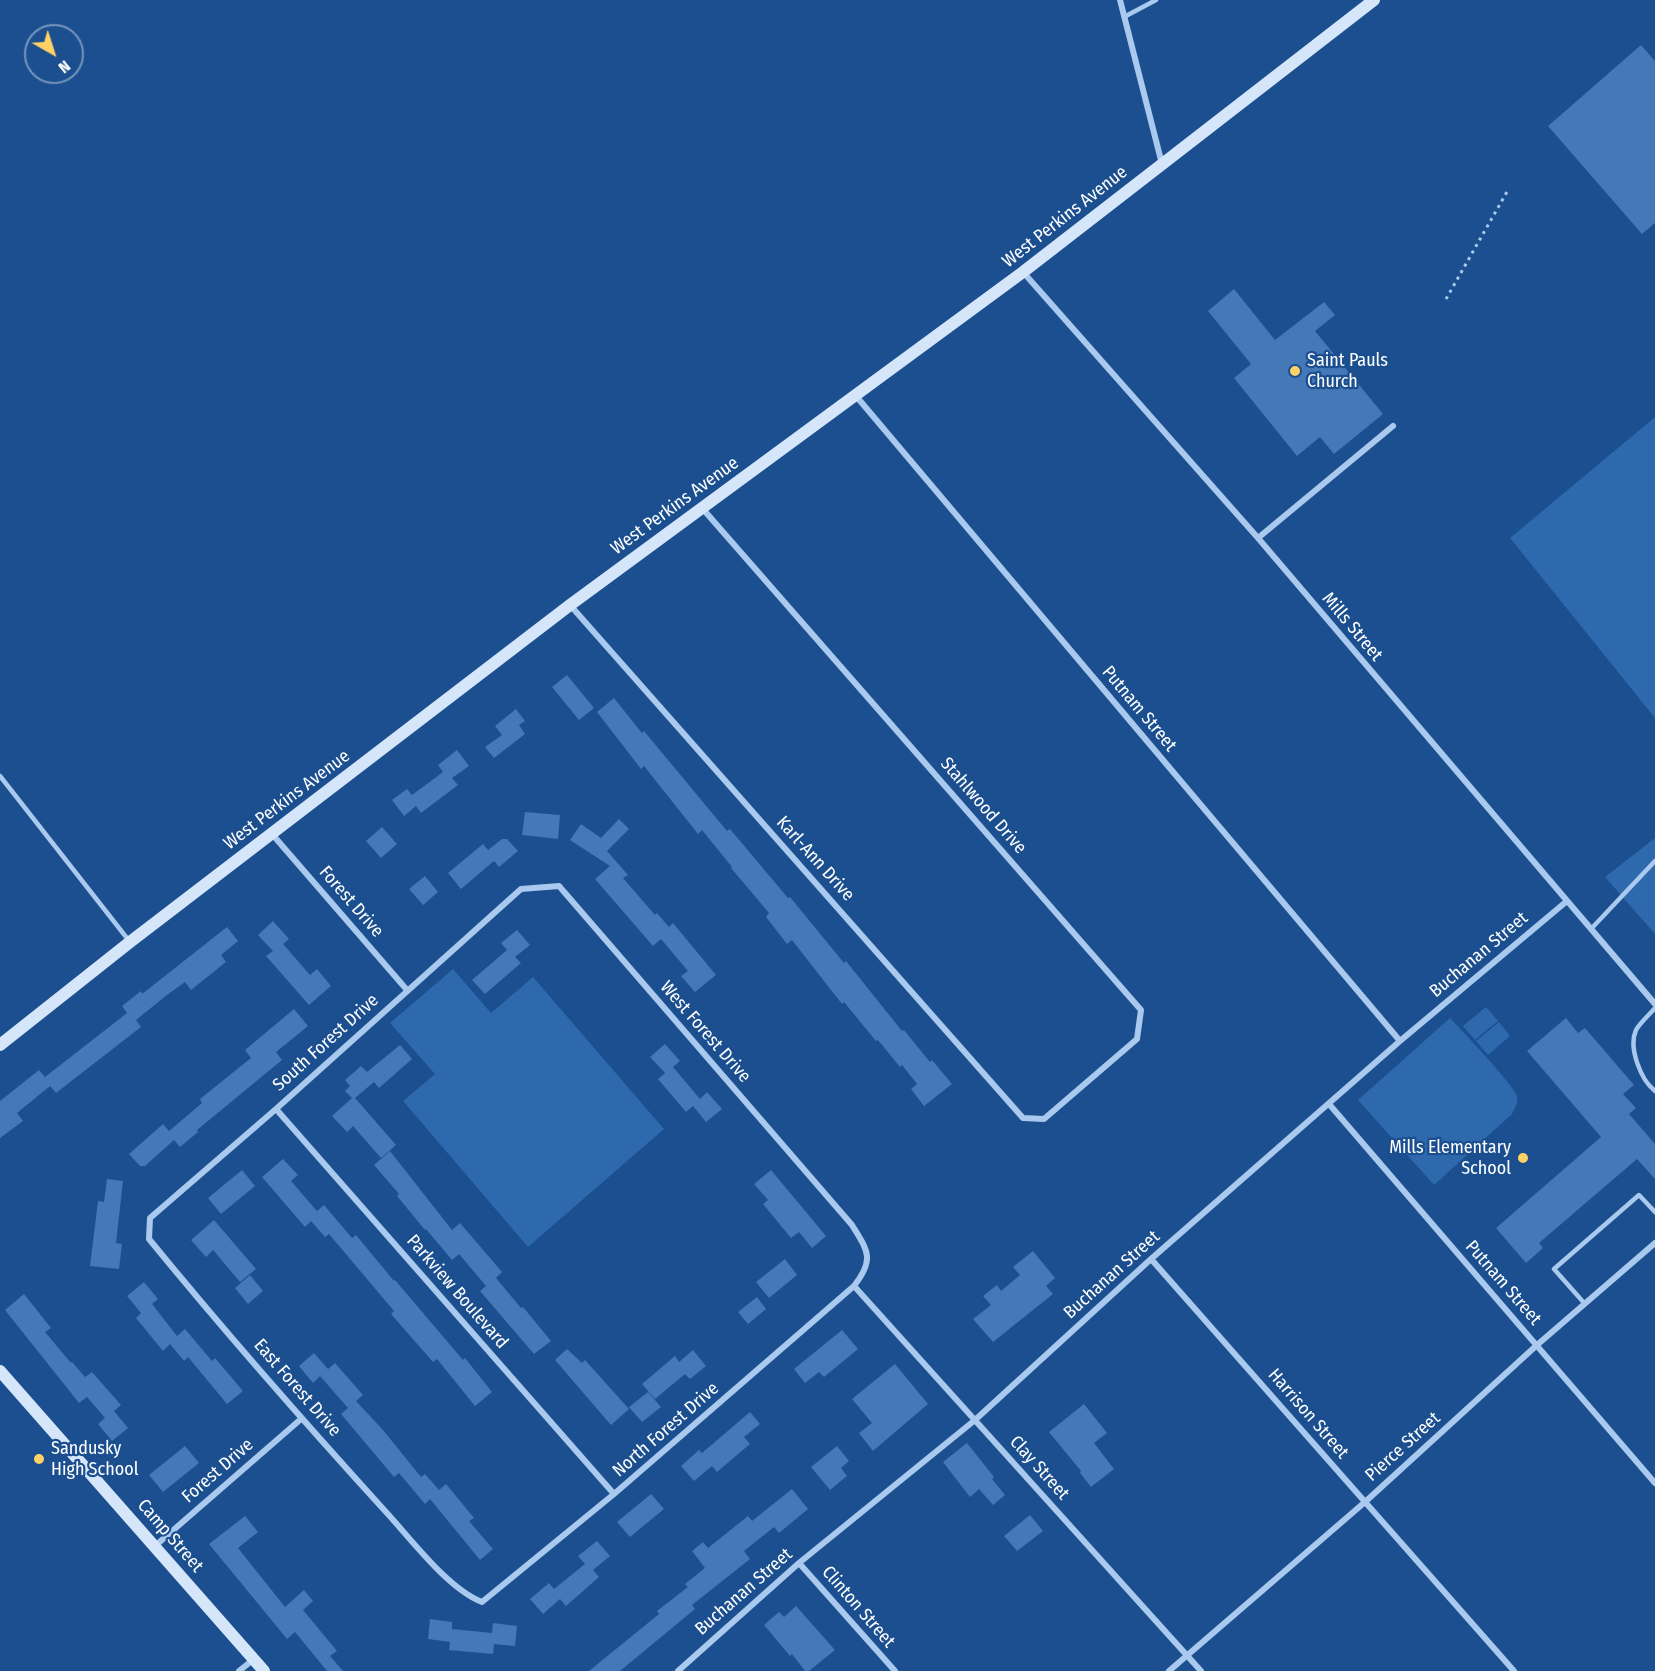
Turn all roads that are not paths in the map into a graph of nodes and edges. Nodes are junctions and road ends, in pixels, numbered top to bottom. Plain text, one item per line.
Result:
1 (1120, 0) edge
2 (1156, 0) edge
3 (1374, 0) edge
4 (1123, 17) junction
5 (1162, 164) junction
6 (1023, 273) junction
7 (855, 395) junction
8 (1393, 426) dead end
9 (702, 508) junction
10 (1258, 538) junction
11 (570, 605) junction
12 (0, 776) edge
13 (272, 834) junction
14 (1655, 861) edge
15 (521, 889) joint
16 (1567, 901) junction
17 (1591, 929) junction
18 (130, 942) junction
19 (407, 990) junction
20 (1654, 1002) edge
21 (1400, 1041) junction
22 (0, 1045) edge
23 (1655, 1091) edge
24 (1329, 1104) junction
25 (276, 1109) junction
26 (1044, 1119) joint
27 (1655, 1212) edge
28 (150, 1218) joint
29 (852, 1225) joint
30 (1655, 1243) edge
31 (1151, 1259) junction
32 (854, 1286) junction
33 (1585, 1304) junction
34 (1537, 1345) junction
35 (0, 1371) edge
36 (302, 1419) junction
37 (975, 1420) junction
38 (1655, 1482) edge
39 (614, 1494) junction
40 (1365, 1502) junction
41 (155, 1546) junction
42 (799, 1563) junction
43 (439, 1569) joint
44 (1188, 1656) junction
45 (254, 1659) junction
46 (239, 1671) edge
47 (264, 1671) edge
48 (678, 1671) edge
49 (895, 1671) edge
50 (1169, 1671) edge
51 (1201, 1671) edge
52 (1514, 1671) edge

1 - 4 street
2 - 4 lane
3 - 5 main road, West Perkins Avenue
4 - 5 street
5 - 6 main road, West Perkins Avenue
6 - 7 main road, West Perkins Avenue
6 - 10 street, Mills Street
7 - 9 main road, West Perkins Avenue
7 - 21 street, Putnam Street
8 - 10 street
9 - 11 main road, West Perkins Avenue
9 - 26 street, Stahlwood Drive
10 - 16 street, Mills Street
11 - 13 main road, West Perkins Avenue
11 - 26 street, Karl-Ann Drive
12 - 18 lane
13 - 18 main road, West Perkins Avenue
13 - 19 street, Forest Drive
14 - 17 lane
15 - 19 street, South Forest Drive
15 - 29 street, West Forest Drive
16 - 17 street, Mills Street
16 - 21 street, Buchanan Street
17 - 20 street, Mills Street
18 - 22 main road, West Perkins Avenue
19 - 25 street, South Forest Drive
20 - 23 lane
21 - 24 street, Buchanan Street
24 - 31 street, Buchanan Street
24 - 34 street, Putnam Street
25 - 28 street, South Forest Drive
25 - 39 street, Parkview Boulevard
27 - 33 lane
28 - 36 street, East Forest Drive
29 - 32 street, North Forest Drive
30 - 33 street, Pierce Street
31 - 37 street, Buchanan Street
31 - 40 street, Harrison Street
32 - 37 street, Clay Street
32 - 39 street, North Forest Drive
33 - 34 street, Pierce Street
34 - 38 street, Putnam Street
34 - 40 street, Pierce Street
35 - 41 main road, Camp Street
36 - 41 street, Forest Drive
36 - 43 street, East Forest Drive
37 - 42 street, Buchanan Street
37 - 44 street, Clay Street
39 - 43 street, North Forest Drive
40 - 44 street, Pierce Street
40 - 52 street, Harrison Street
41 - 45 main road, Camp Street
42 - 48 street, Buchanan Street
42 - 49 street, Clinton Street
44 - 50 street, Pierce Street
44 - 51 street, Clay Street
45 - 46 street
45 - 47 main road, Camp Street

